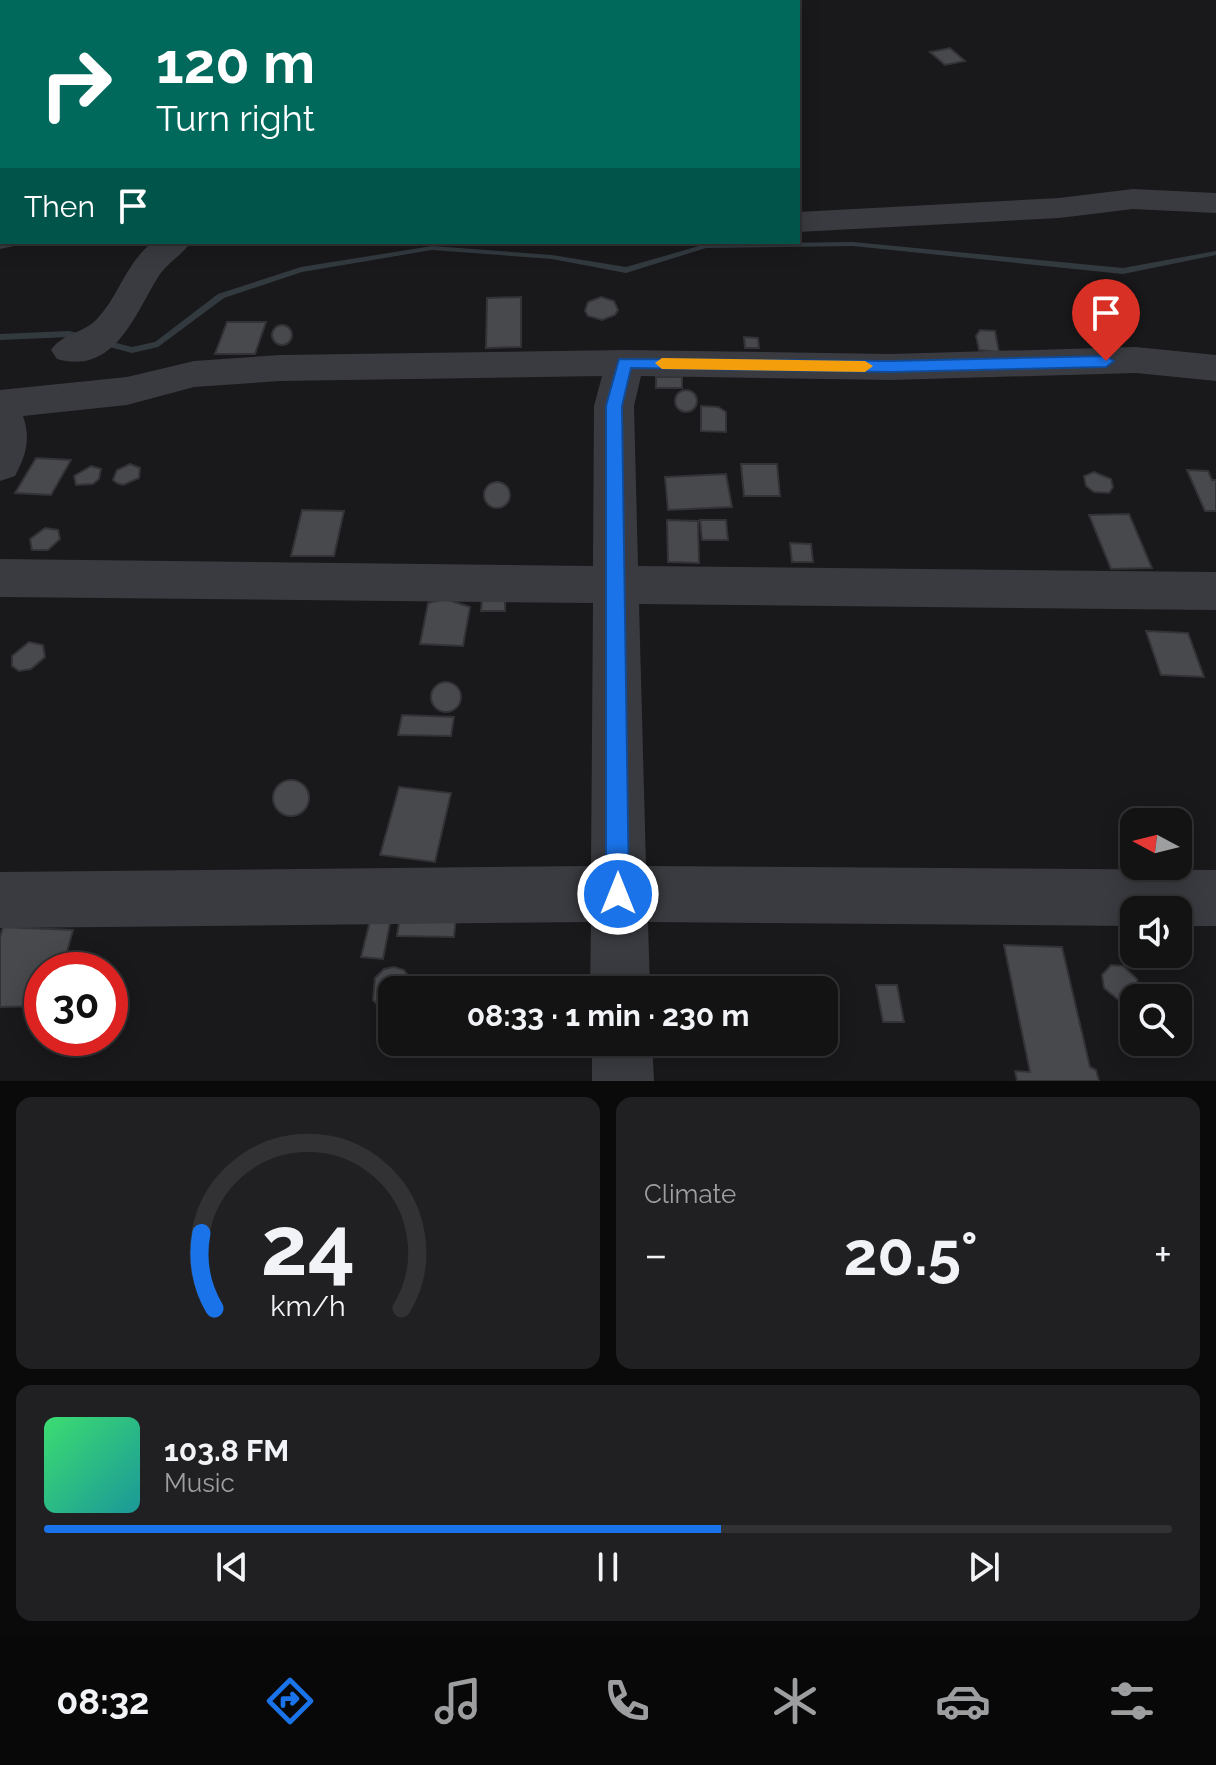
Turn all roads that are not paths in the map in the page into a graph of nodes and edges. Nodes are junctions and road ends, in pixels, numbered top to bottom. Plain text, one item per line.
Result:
1 (1216, 203) edge
2 (800, 222) edge
3 (172, 244) edge
4 (70, 350) dead end
5 (625, 363) junction
6 (1216, 368) edge
7 (0, 406) edge
8 (0, 465) edge
9 (0, 578) edge
10 (616, 583) junction
11 (1216, 591) edge
12 (618, 894) junction
13 (1216, 898) edge
14 (0, 900) edge
15 (620, 976) edge
16 (622, 1056) edge
17 (623, 1081) edge

1 - 2 street
3 - 4 street
5 - 6 street
5 - 7 street
5 - 10 street
7 - 8 street
9 - 10 street
10 - 11 street
10 - 12 street
12 - 13 street
12 - 14 street
12 - 15 street
16 - 17 street

